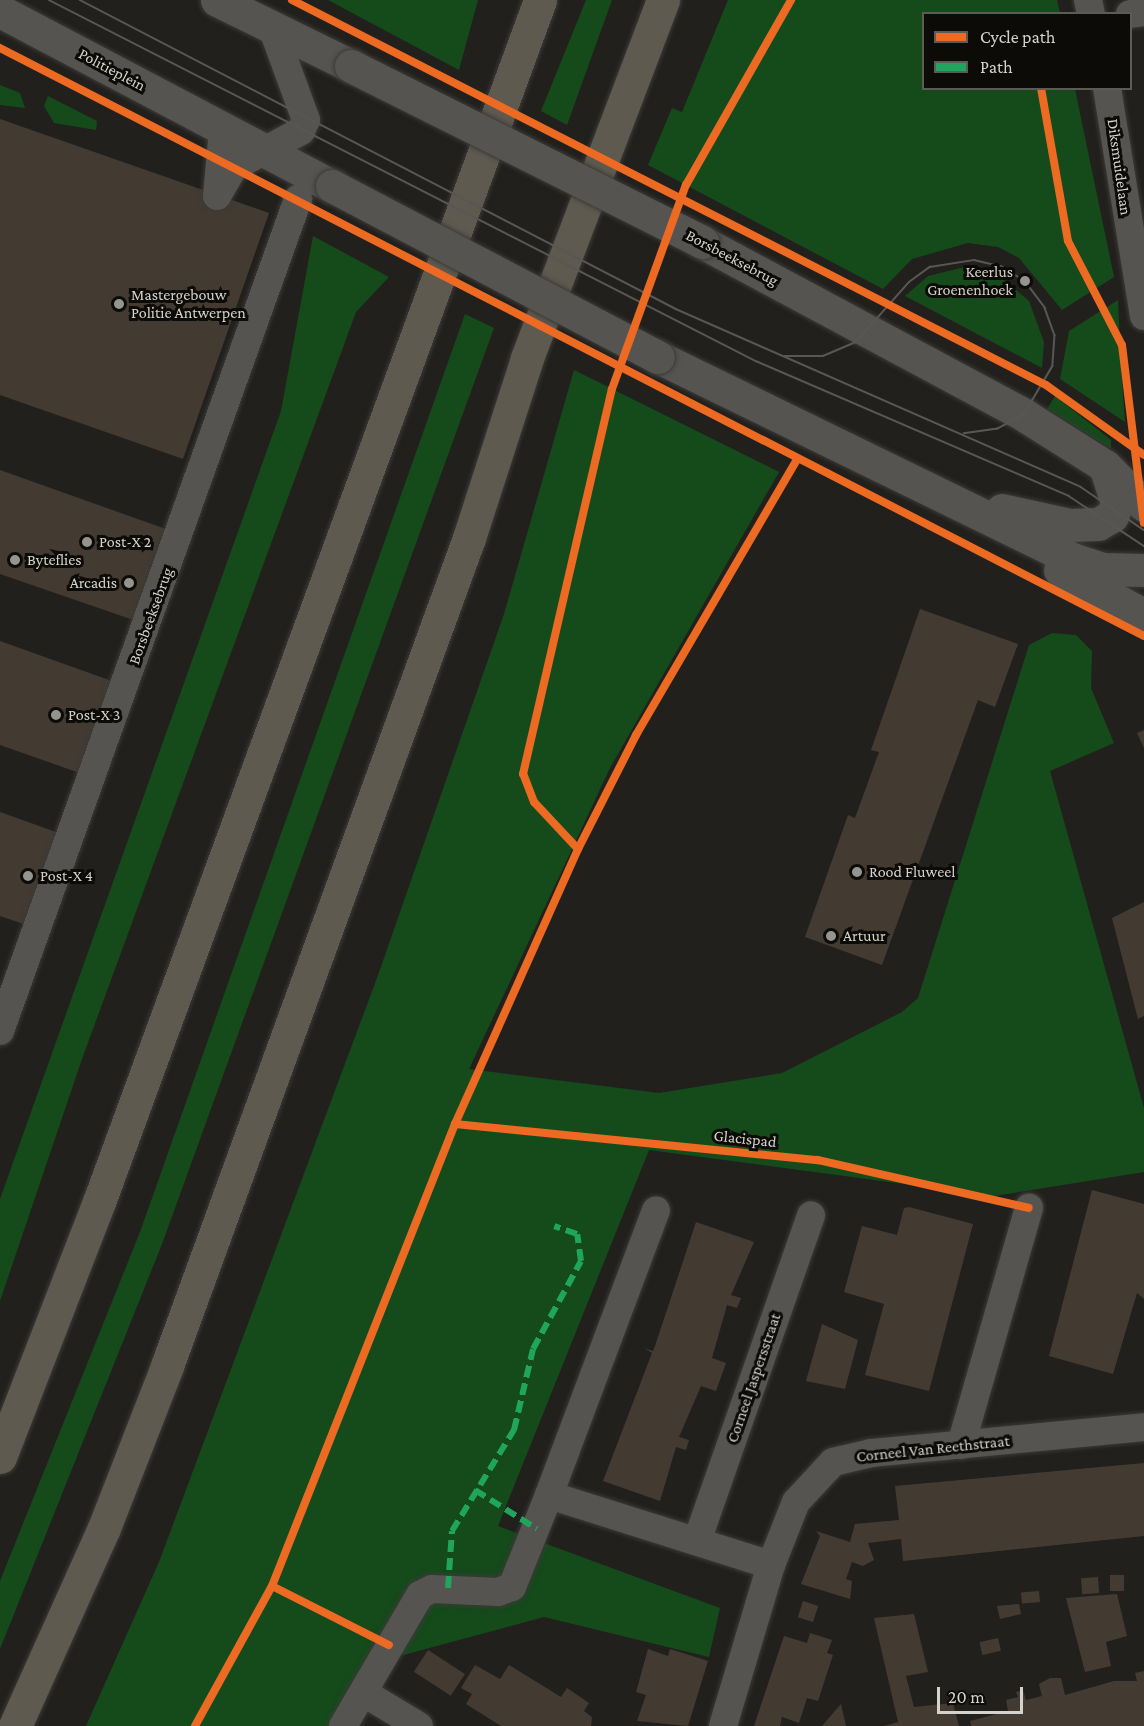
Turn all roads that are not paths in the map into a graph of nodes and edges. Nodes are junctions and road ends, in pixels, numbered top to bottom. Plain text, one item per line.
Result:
1 (217, 0) edge
2 (540, 0) edge
3 (663, 0) edge
4 (0, 11) edge
5 (272, 27) junction
6 (1107, 90) edge
7 (223, 130) junction
8 (269, 154) junction
9 (332, 186) junction
10 (298, 199) junction
11 (1144, 316) edge
12 (1105, 466) junction
13 (954, 499) junction
14 (1144, 505) edge
15 (1144, 570) edge
16 (1144, 615) edge
17 (0, 1031) edge
18 (1029, 1208) dead end
19 (656, 1210) dead end
20 (811, 1215) dead end
21 (1144, 1427) edge
22 (961, 1445) junction
23 (0, 1457) edge
24 (549, 1495) junction
25 (697, 1541) junction
26 (771, 1565) junction
27 (364, 1693) junction
28 (15, 1726) edge
29 (343, 1726) edge
30 (419, 1726) edge
31 (723, 1726) edge

1 - 5 street
2 - 23 highway
3 - 28 highway
4 - 7 street, Politieplein
5 - 8 street
5 - 12 street, Borsbeeksebrug, bridge
6 - 11 street, Diksmuidelaan
7 - 8 street, Politieplein
7 - 8 street
8 - 9 street, Politieplein
8 - 10 street
9 - 10 street
9 - 13 street, bridge
10 - 17 street, Borsbeeksebrug
12 - 13 street
12 - 14 street, Borsbeeksebrug
13 - 15 street
13 - 16 street
18 - 22 street
19 - 24 street
20 - 25 street, Corneel Jaspersstraat
21 - 22 street, Corneel Van Reethstraat
22 - 26 street, Corneel Van Reethstraat
24 - 25 street
24 - 27 street
25 - 26 street
26 - 31 street, Corneel Van Reethstraat
27 - 29 street
27 - 30 street

